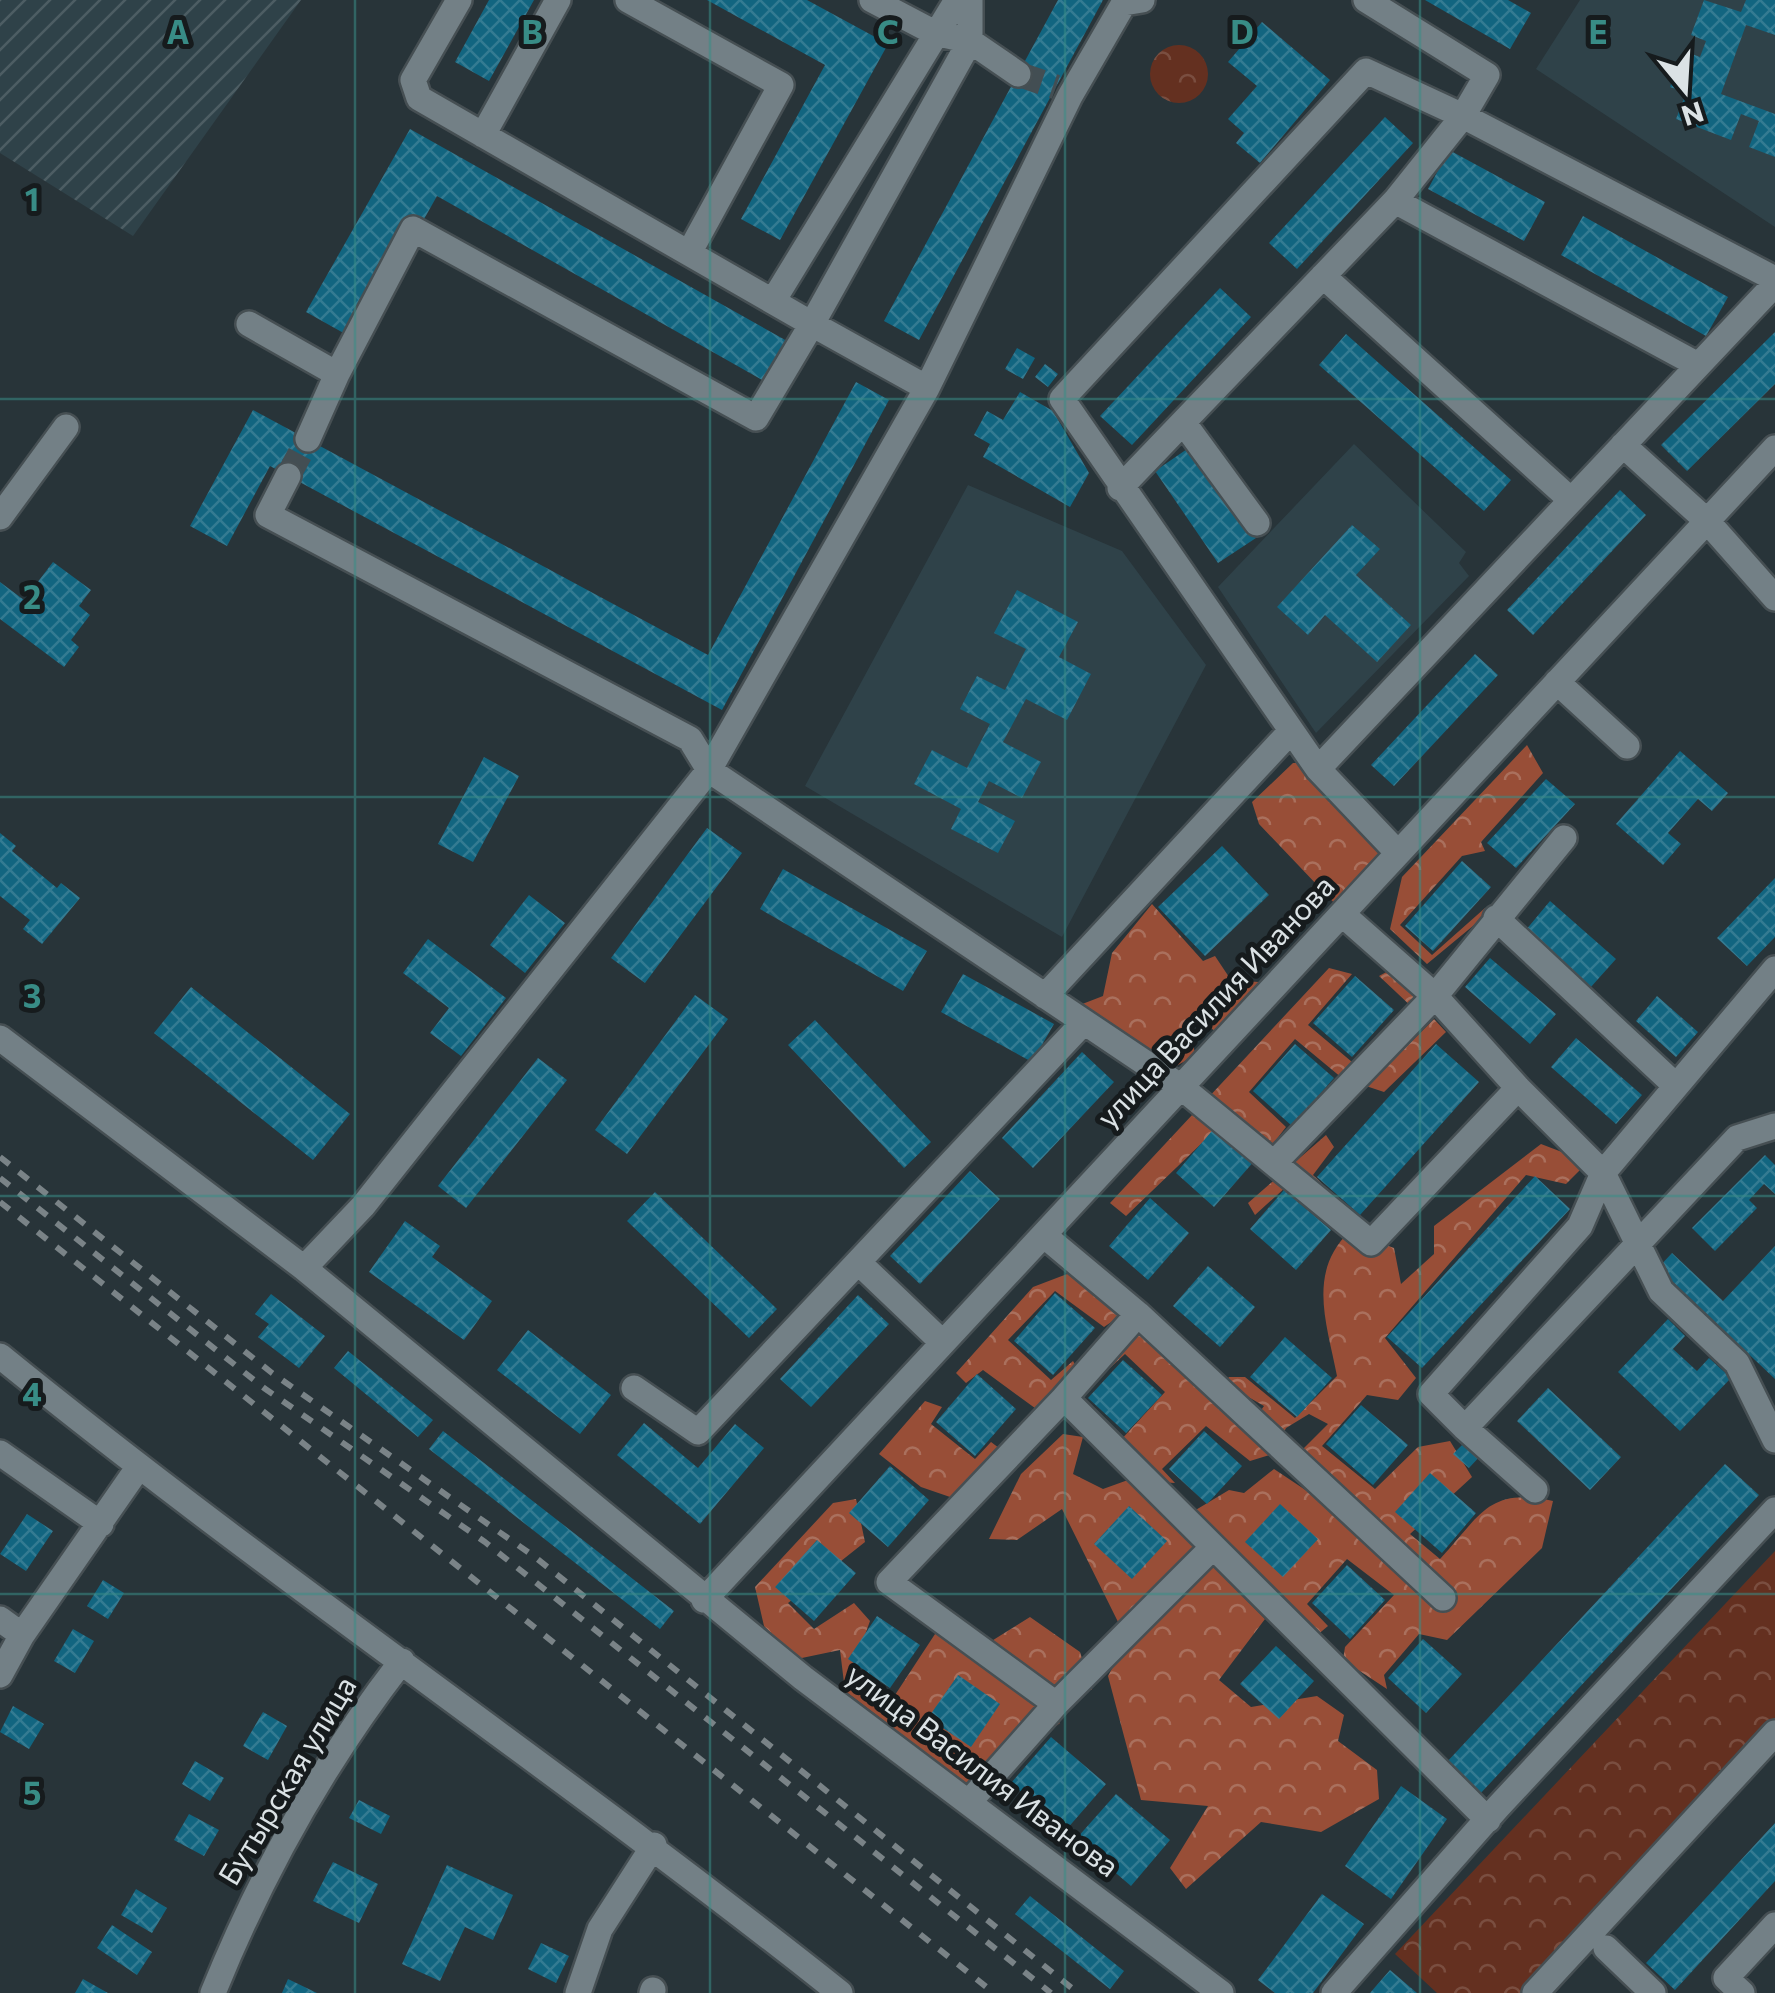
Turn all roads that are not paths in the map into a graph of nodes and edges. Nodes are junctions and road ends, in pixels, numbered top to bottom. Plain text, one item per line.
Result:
1 (459, 0) edge
2 (558, 0) edge
3 (628, 0) edge
4 (872, 0) edge
5 (957, 0) edge
6 (970, 0) edge
7 (1142, 0) edge
8 (1366, 0) edge
9 (934, 33) junction
10 (970, 41) junction
11 (1018, 74) tunnel mouth
12 (1463, 116) junction
13 (483, 135) junction
14 (1395, 202) junction
15 (689, 253) junction
16 (1323, 276) junction
17 (1775, 282) edge
18 (773, 301) junction
19 (250, 324) dead end
20 (812, 324) junction
21 (1698, 365) junction
22 (337, 374) junction
23 (926, 388) junction
24 (1184, 422) junction
25 (66, 427) dead end
26 (308, 440) tunnel mouth
27 (1623, 445) junction
28 (1775, 448) edge
29 (288, 476) tunnel mouth
30 (1120, 488) junction
31 (1571, 500) junction
32 (0, 516) edge
33 (1707, 522) junction
34 (1257, 523) dead end
35 (1775, 598) edge
36 (1557, 682) junction
37 (1291, 731) junction
38 (1628, 746) dead end
39 (1318, 769) junction
40 (709, 770) junction
41 (1564, 838) dead end
42 (1398, 853) junction
43 (1342, 914) junction
44 (1496, 918) junction
45 (1775, 968) edge
46 (1045, 996) junction
47 (1435, 996) junction
48 (1084, 1022) junction
49 (0, 1038) edge
50 (1676, 1086) junction
51 (1181, 1087) junction
52 (1518, 1088) junction
53 (1775, 1126) edge
54 (1274, 1163) junction
55 (1603, 1173) junction
56 (1046, 1237) junction
57 (1637, 1242) junction
58 (858, 1262) junction
59 (304, 1268) junction
60 (1138, 1314) junction
61 (943, 1343) junction
62 (0, 1356) edge
63 (634, 1388) dead end
64 (1064, 1398) junction
65 (1465, 1428) junction
66 (1775, 1440) edge
67 (0, 1452) edge
68 (138, 1468) junction
69 (1535, 1490) dead end
70 (1775, 1510) edge
71 (100, 1524) junction
72 (1213, 1547) junction
73 (1443, 1598) dead end
74 (704, 1600) junction
75 (0, 1619) edge
76 (22, 1636) junction
77 (402, 1661) junction
78 (0, 1675) edge
79 (1056, 1704) junction
80 (1775, 1732) edge
81 (968, 1802) junction
82 (1488, 1820) junction
83 (654, 1845) junction
84 (1775, 1925) edge
85 (1606, 1948) dead end
86 (213, 1993) edge
87 (578, 1993) edge
88 (840, 1993) edge
89 (1221, 1993) edge
90 (1334, 1993) edge
91 (1535, 1993) edge
92 (1653, 1993) edge
93 (1742, 1993) edge

1 - 13 street
2 - 13 street
3 - 15 street
4 - 9 street
5 - 9 street
6 - 10 street
7 - 23 street
8 - 12 street
9 - 10 street
9 - 18 street
10 - 11 street
10 - 20 street
12 - 14 street
12 - 17 street
12 - 30 street
13 - 15 street
14 - 16 street
14 - 21 street
15 - 18 street
16 - 24 street
16 - 31 street
17 - 21 street
18 - 20 street
19 - 22 street
20 - 22 street
20 - 23 street
21 - 27 street
22 - 26 street
23 - 40 street
24 - 30 street
24 - 34 street
25 - 32 street
27 - 31 street
27 - 33 street
28 - 33 street, улица Василия Иванова
29 - 40 street
30 - 37 street
31 - 39 street
33 - 35 street
33 - 36 street, улица Василия Иванова
36 - 38 street
36 - 42 street, улица Василия Иванова
37 - 39 street
37 - 46 street
39 - 42 street
40 - 46 street
40 - 59 street
41 - 44 street
42 - 43 street, улица Василия Иванова
43 - 47 street
43 - 51 street, улица Василия Иванова
44 - 47 street
44 - 50 street
45 - 50 street
46 - 48 street
47 - 52 street
47 - 54 street
48 - 51 street
48 - 58 street
49 - 59 street, улица Василия Иванова
50 - 55 street
51 - 54 street
51 - 56 street, улица Василия Иванова
52 - 54 street
52 - 55 street
53 - 57 street
55 - 57 street
55 - 65 street
56 - 60 street
56 - 61 street, улица Василия Иванова
57 - 65 street
57 - 66 street
58 - 61 street
58 - 63 street
59 - 74 street, улица Василия Иванова
60 - 64 street
60 - 73 street
61 - 74 street, улица Василия Иванова
62 - 68 street
64 - 72 street
64 - 79 street
65 - 69 street
67 - 71 street
68 - 71 street
68 - 77 street
70 - 82 street
71 - 76 street
72 - 79 street
72 - 82 street
74 - 81 street, улица Василия Иванова
75 - 76 street
76 - 78 street
77 - 83 street
77 - 86 street, Бутырская улица
79 - 81 street
80 - 91 street
81 - 89 street, улица Василия Иванова
82 - 90 street
83 - 87 street
83 - 88 street
84 - 93 street
85 - 92 street

